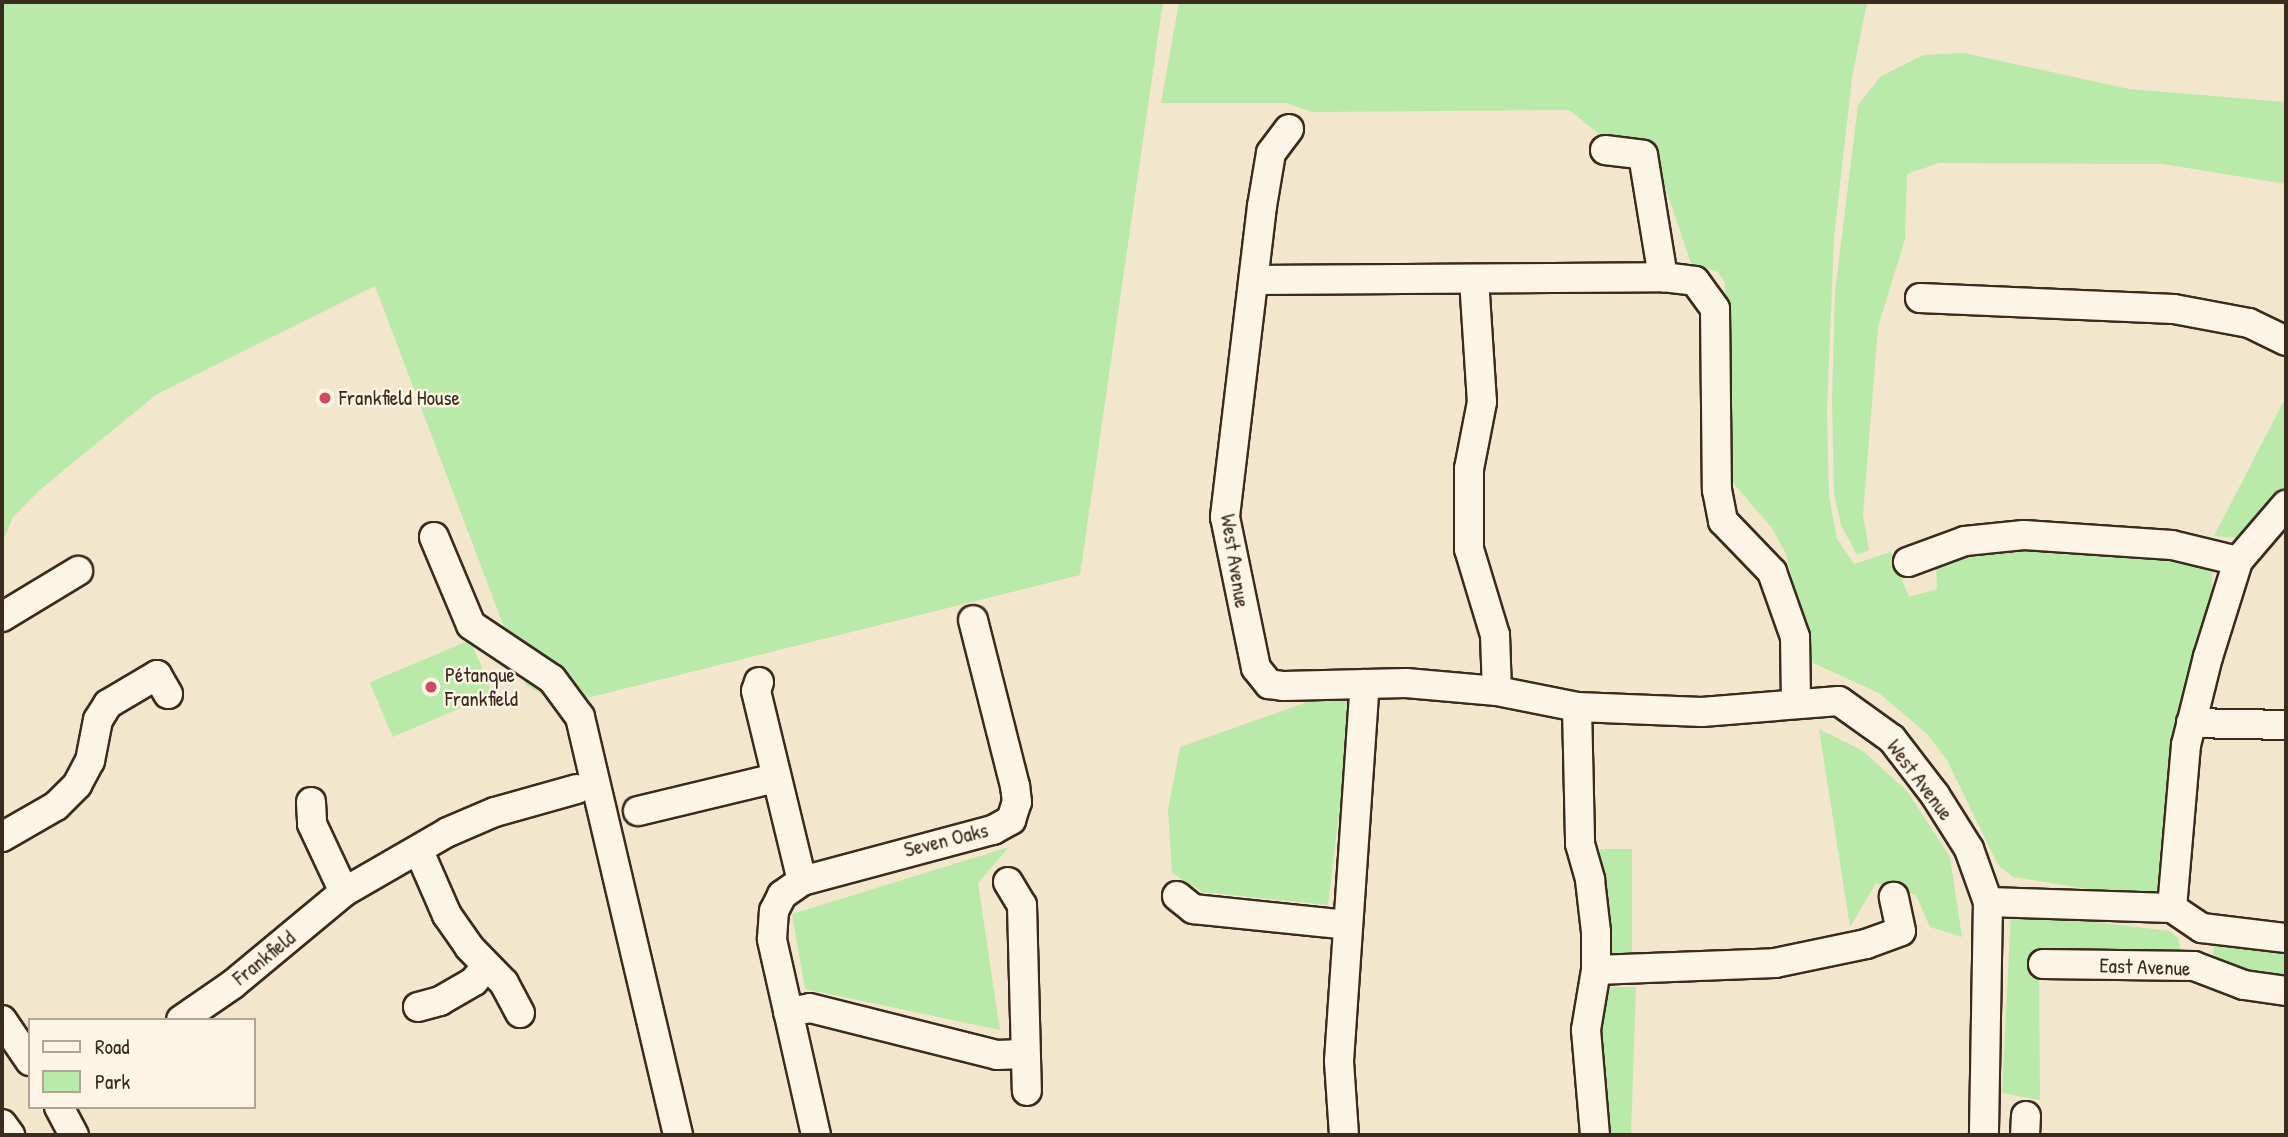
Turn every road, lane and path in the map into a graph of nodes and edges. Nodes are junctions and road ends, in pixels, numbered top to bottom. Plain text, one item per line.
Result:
1 (1289, 129) dead end
2 (1605, 150) dead end
3 (1663, 277) junction
4 (1474, 279) junction
5 (1256, 280) junction
6 (1920, 298) dead end
7 (2286, 341) edge
8 (2286, 505) edge
9 (434, 537) dead end
10 (2238, 561) junction
11 (1909, 562) dead end
12 (78, 571) dead end
13 (2, 617) edge
14 (973, 620) dead end
15 (759, 682) dead end
16 (1365, 684) junction
17 (1497, 691) junction
18 (167, 694) dead end
19 (1796, 702) junction
20 (1577, 706) junction
21 (2191, 723) junction
22 (2286, 725) edge
23 (775, 778) junction
24 (577, 789) dead end
25 (311, 803) dead end
26 (638, 811) dead end
27 (2, 837) edge
28 (419, 851) junction
29 (802, 880) junction
30 (1008, 882) dead end
31 (344, 892) junction
32 (1177, 896) dead end
33 (1894, 897) dead end
34 (1988, 902) junction
35 (2172, 908) junction
36 (1347, 925) junction
37 (2202, 928) junction
38 (2286, 938) edge
39 (2043, 964) dead end
40 (2194, 966) junction
41 (486, 967) junction
42 (1596, 970) junction
43 (2286, 990) edge
44 (418, 1007) dead end
45 (788, 1012) junction
46 (520, 1013) dead end
47 (184, 1018) edge
48 (2, 1020) edge
49 (1023, 1054) junction
50 (28, 1058) edge
51 (1027, 1091) dead end
52 (60, 1109) edge
53 (2, 1125) edge
54 (10, 1135) edge
55 (74, 1135) edge
56 (678, 1135) edge
57 (816, 1135) edge
58 (1344, 1135) edge
59 (1595, 1135) edge
60 (1984, 1135) edge

1 - 5 street, West Avenue
2 - 3 street
3 - 4 street
3 - 19 street
4 - 5 street
4 - 17 street
5 - 16 street, West Avenue
6 - 7 street
8 - 10 street
9 - 56 street
10 - 11 street
10 - 21 street
12 - 13 street
14 - 29 street, Seven Oaks
15 - 23 street
16 - 17 street, West Avenue
16 - 36 street
17 - 20 street, West Avenue
18 - 27 street
19 - 20 street, West Avenue
19 - 34 street, West Avenue
20 - 42 street
21 - 22 street
21 - 35 street
23 - 26 street
23 - 29 street
24 - 28 street, Frankfield
25 - 31 street
28 - 31 street, Frankfield
28 - 41 street
29 - 45 street, Seven Oaks
30 - 49 street
31 - 47 street, Frankfield
32 - 36 street
33 - 42 street
34 - 35 street
34 - 60 street, West Avenue
35 - 37 street, East Avenue
36 - 58 street
37 - 38 street, East Avenue
37 - 40 street
39 - 40 street, East Avenue
40 - 43 street, East Avenue
41 - 44 street
41 - 46 street
42 - 59 street
45 - 49 street
45 - 57 street, Seven Oaks
48 - 50 street
49 - 51 street
52 - 55 street
53 - 54 street

